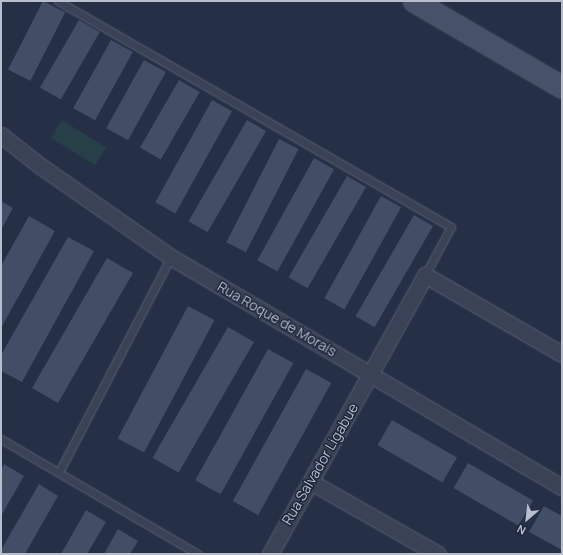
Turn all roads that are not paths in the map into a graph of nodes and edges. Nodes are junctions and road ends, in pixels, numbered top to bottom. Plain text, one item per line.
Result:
1 (58, 1) edge
2 (427, 4) edge
3 (562, 87) edge
4 (1, 135) edge
5 (171, 257) junction
6 (425, 275) junction
7 (562, 354) edge
8 (371, 374) junction
9 (1, 439) edge
10 (59, 472) junction
11 (310, 482) junction
12 (562, 487) edge
13 (198, 554) edge
14 (270, 554) edge
15 (438, 554) edge

1 - 6 lane
2 - 3 main road
4 - 5 street, Rua Roque de Morais
5 - 8 street, Rua Roque de Morais
5 - 10 lane
6 - 7 street
6 - 8 street, Rua Salvador Ligabue
8 - 11 street, Rua Salvador Ligabue
8 - 12 street, Rua Roque de Morais
9 - 10 lane
10 - 13 lane
11 - 14 street, Rua Salvador Ligabue
11 - 15 street

